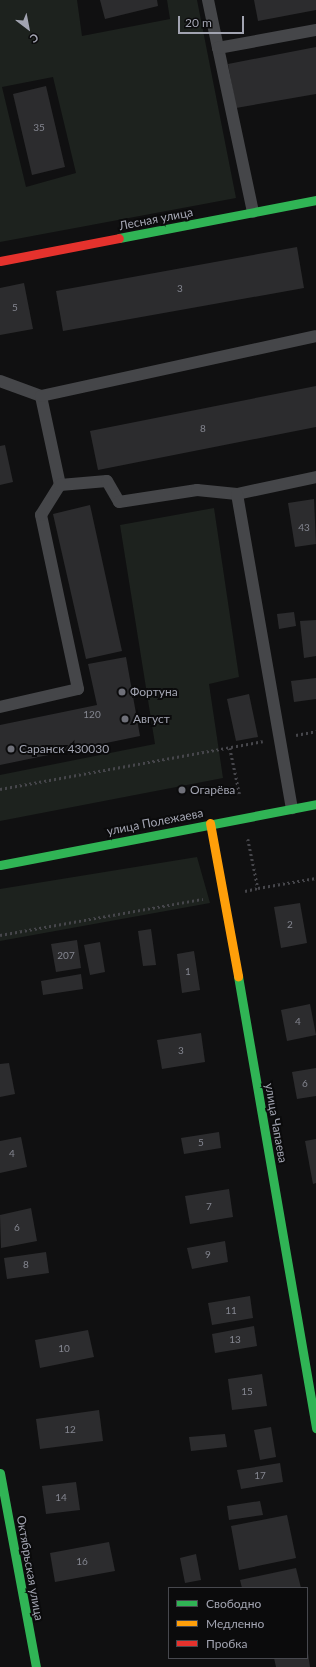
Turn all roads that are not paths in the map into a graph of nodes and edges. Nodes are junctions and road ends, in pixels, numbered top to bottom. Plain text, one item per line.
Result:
1 (208, 0) edge
2 (316, 30) edge
3 (218, 48) junction
4 (316, 200) edge
5 (253, 212) junction
6 (0, 261) edge
7 (316, 336) edge
8 (0, 381) edge
9 (41, 396) junction
10 (316, 477) edge
11 (60, 485) junction
12 (237, 494) junction
13 (0, 707) edge
14 (316, 804) edge
15 (292, 808) junction
16 (210, 823) junction
17 (0, 865) edge
18 (316, 1428) edge
19 (0, 1473) edge
20 (36, 1667) edge

1 - 3 lane
2 - 3 lane
3 - 5 lane
4 - 5 street, Лесная улица
5 - 6 street, Лесная улица
7 - 9 lane
8 - 9 lane
9 - 11 lane
10 - 12 lane
11 - 12 lane
11 - 13 lane
12 - 15 lane
14 - 15 street, улица Полежаева
15 - 16 street, улица Полежаева
16 - 17 street, улица Полежаева
16 - 18 street, улица Чапаева
19 - 20 street, Октябрьская улица

